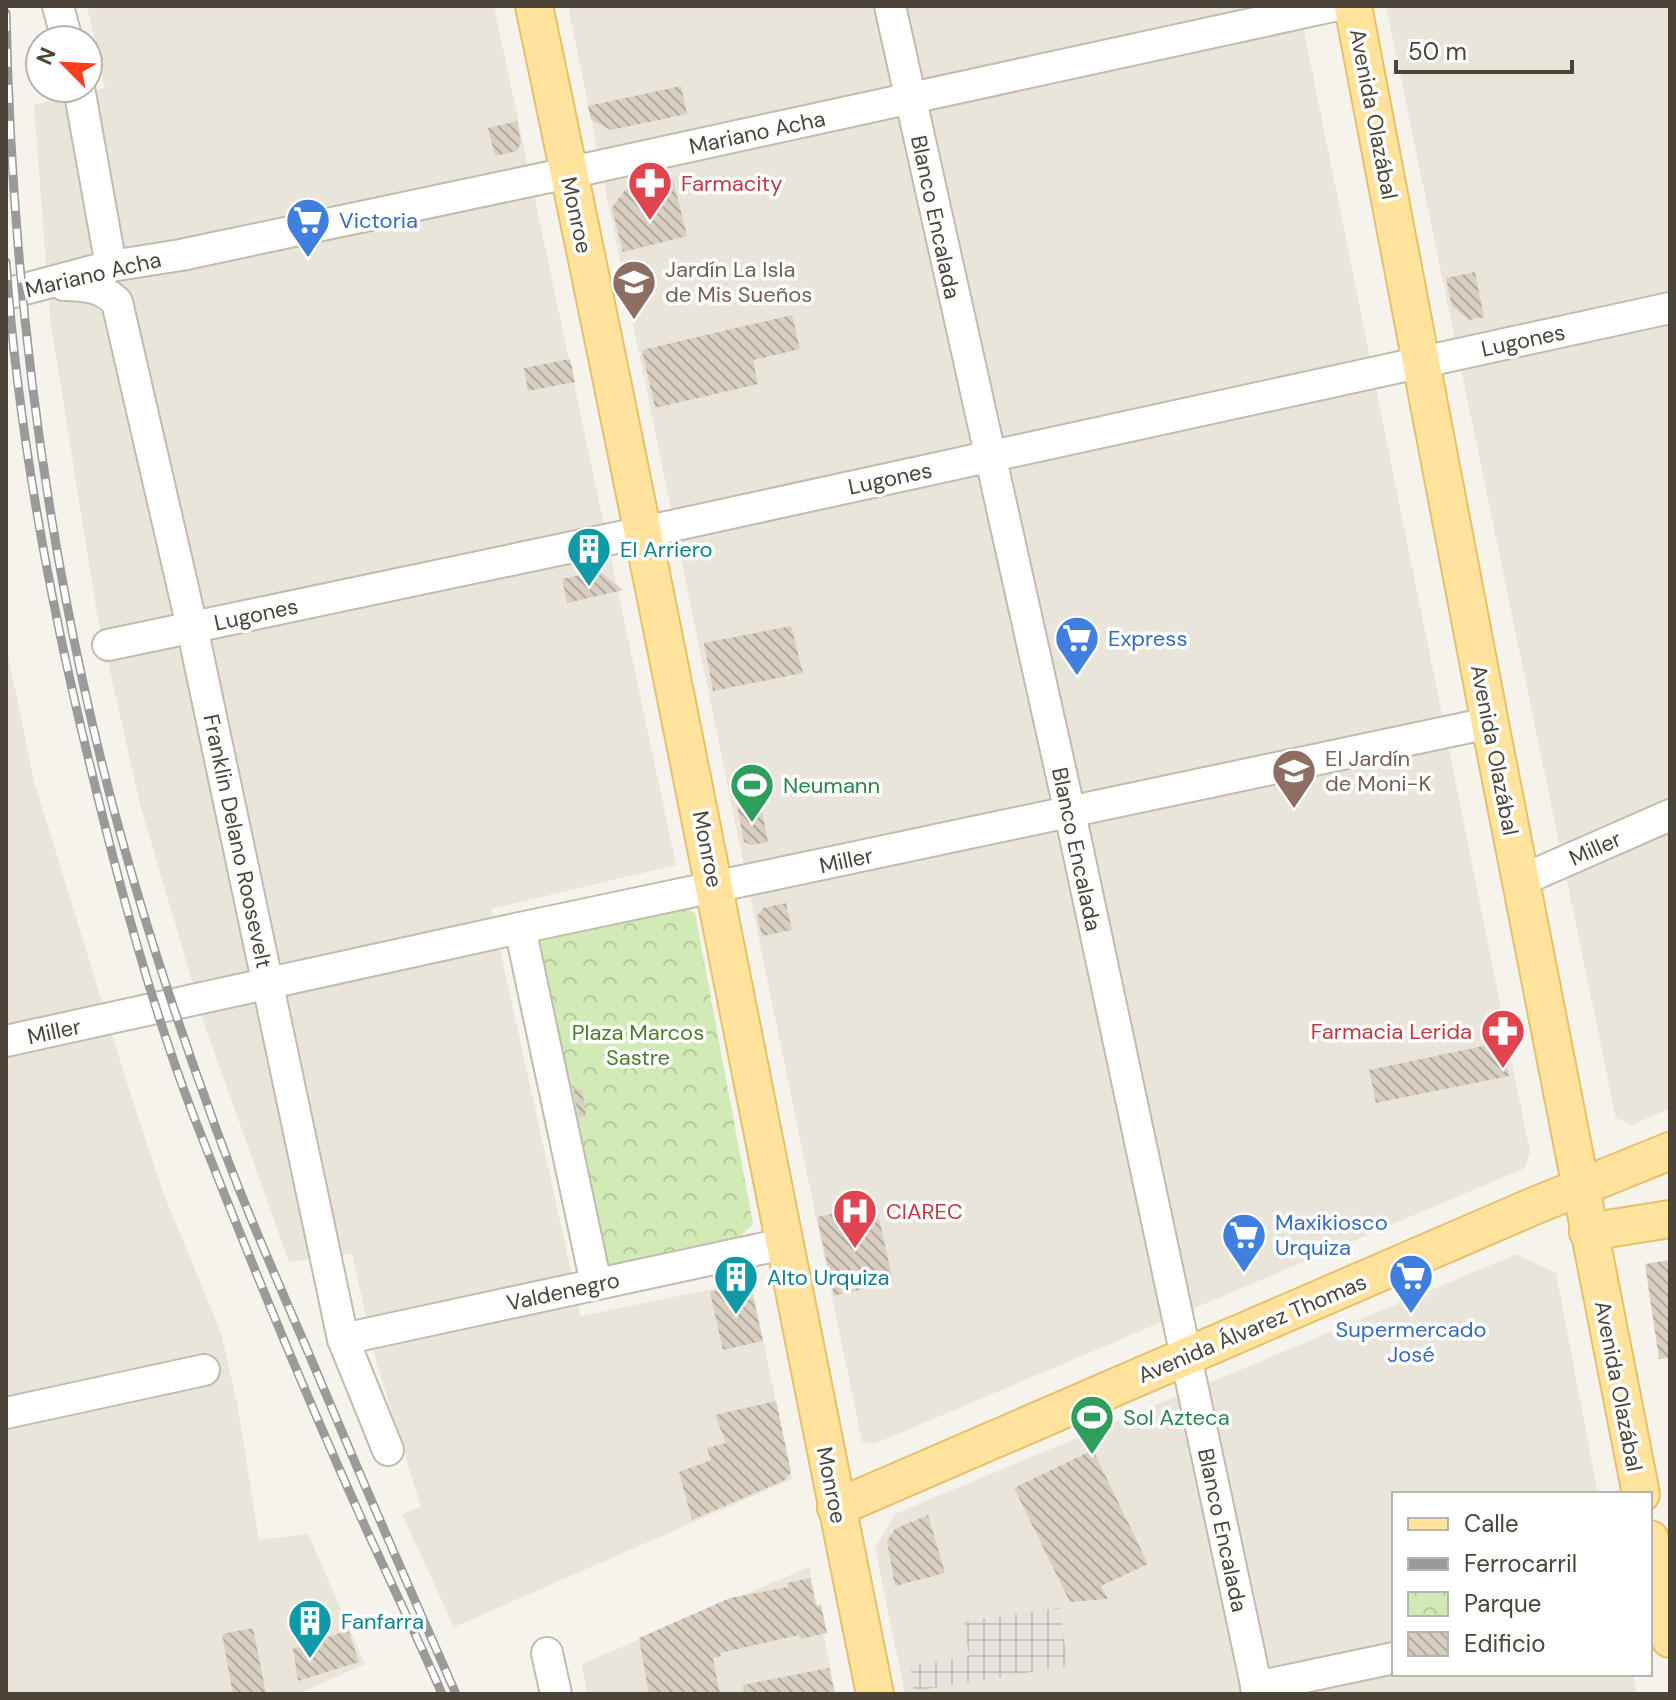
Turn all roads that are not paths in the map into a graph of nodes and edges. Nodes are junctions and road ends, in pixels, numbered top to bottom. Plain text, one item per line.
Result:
1 (534, 6) edge
2 (890, 6) edge
3 (1333, 6) edge
4 (1353, 6) edge
5 (910, 98) junction
6 (82, 104) edge
7 (568, 173) junction
8 (181, 255) junction
9 (111, 266) junction
10 (46, 285) junction
11 (6, 294) edge
12 (117, 302) junction
13 (1670, 308) edge
14 (1421, 363) junction
15 (988, 456) junction
16 (644, 532) junction
17 (192, 627) junction
18 (108, 645) dead end
19 (1489, 723) junction
20 (1070, 813) junction
21 (1670, 815) edge
22 (1520, 881) junction
23 (715, 887) junction
24 (520, 928) junction
25 (268, 984) junction
26 (6, 1041) edge
27 (1670, 1151) edge
28 (1580, 1186) junction
29 (1670, 1219) edge
30 (1588, 1232) junction
31 (783, 1244) junction
32 (596, 1284) junction
33 (343, 1339) junction
34 (1186, 1357) junction
35 (204, 1370) dead end
36 (6, 1413) edge
37 (388, 1450) dead end
38 (1641, 1492) edge
39 (836, 1508) junction
40 (1652, 1560) edge
41 (1656, 1602) edge
42 (1670, 1639) edge
43 (547, 1653) dead end
44 (1392, 1658) edge
45 (1257, 1690) edge
46 (556, 1694) edge
47 (875, 1694) edge

1 - 7 main road, Monroe
2 - 5 street, Blanco Encalada
3 - 5 street, Mariano Acha
4 - 14 main road, Avenida Olazábal
5 - 7 street, Mariano Acha
5 - 15 street, Blanco Encalada
6 - 9 street
7 - 8 street, Mariano Acha
7 - 16 main road, Monroe
8 - 9 street, Mariano Acha
8 - 12 street, Mariano Acha
9 - 10 street, Mariano Acha
10 - 11 street, Mariano Acha
10 - 12 street
12 - 17 street, Franklin Delano Roosevelt
13 - 14 street, Lugones
14 - 15 street, Lugones
14 - 19 main road, Avenida Olazábal
15 - 16 street, Lugones
15 - 20 street, Blanco Encalada
16 - 17 street, Lugones
16 - 23 main road, Monroe
17 - 18 street, Lugones
17 - 25 street, Franklin Delano Roosevelt
19 - 20 street, Miller
19 - 22 main road, Avenida Olazábal
20 - 23 street, Miller
20 - 34 street, Blanco Encalada
21 - 22 street, Miller
22 - 28 main road, Avenida Olazábal
23 - 24 street, Miller
23 - 31 main road, Monroe
24 - 25 street, Miller
24 - 32 street
25 - 26 street, Miller
25 - 33 street, Franklin Delano Roosevelt
27 - 28 main road, Avenida Álvarez Thomas
28 - 30 main road, Avenida Olazábal
28 - 34 main road, Avenida Álvarez Thomas
29 - 30 main road
30 - 38 main road, Avenida Olazábal
31 - 32 street, Valdenegro
31 - 39 main road, Monroe
32 - 33 street, Valdenegro
33 - 37 street, Franklin Delano Roosevelt
34 - 39 main road, Avenida Álvarez Thomas
34 - 45 street, Blanco Encalada
35 - 36 street
39 - 47 main road, Monroe
40 - 41 main road
41 - 42 main road
43 - 46 street
44 - 45 street

